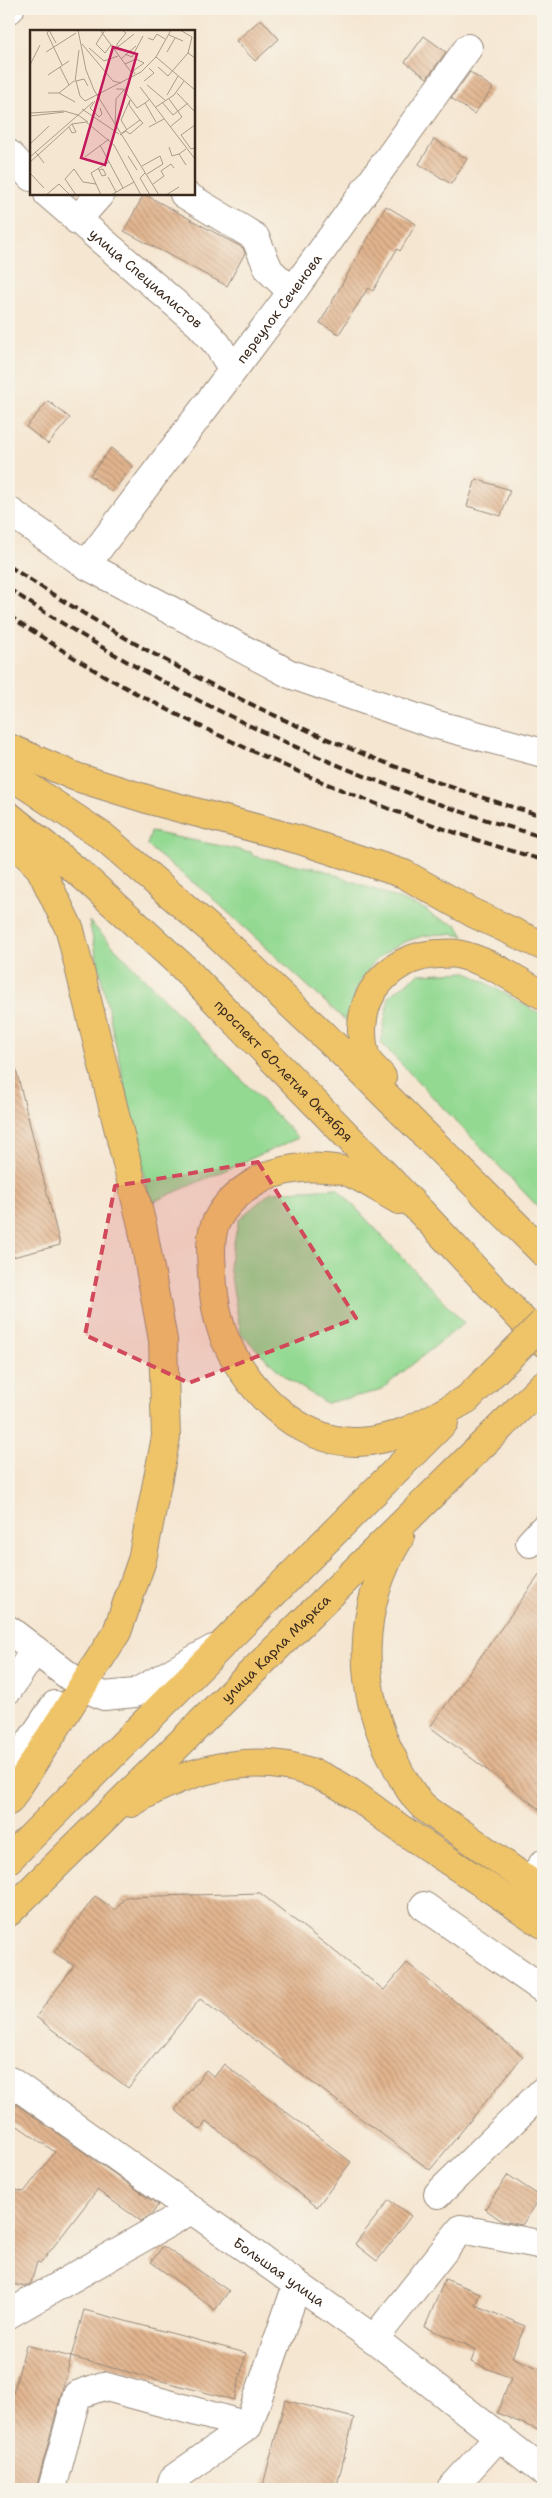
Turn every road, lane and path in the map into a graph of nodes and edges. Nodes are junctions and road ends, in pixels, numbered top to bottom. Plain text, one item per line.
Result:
1 (468, 48) dead end
2 (9, 154) edge
3 (30, 176) edge
4 (49, 195) edge
5 (99, 195) edge
6 (186, 195) edge
7 (77, 220) junction
8 (292, 292) junction
9 (233, 370) junction
10 (9, 511) edge
11 (86, 565) junction
12 (9, 748) edge
13 (543, 753) edge
14 (9, 774) edge
15 (9, 816) edge
16 (9, 837) edge
17 (543, 946) edge
18 (543, 996) edge
19 (422, 1212) junction
20 (541, 1250) edge
21 (543, 1323) edge
22 (543, 1342) edge
23 (543, 1385) edge
24 (467, 1400) junction
25 (423, 1503) junction
26 (9, 1630) edge
27 (225, 1643) junction
28 (35, 1650) junction
29 (78, 1683) junction
30 (9, 1689) edge
31 (9, 1773) edge
32 (9, 1801) edge
33 (91, 1831) junction
34 (9, 1859) edge
35 (539, 1879) edge
36 (424, 1906) dead end
37 (9, 1912) edge
38 (543, 1924) edge
39 (543, 1989) edge
40 (10, 2081) edge
41 (543, 2091) edge
42 (438, 2194) dead end
43 (191, 2210) junction
44 (543, 2246) edge
45 (298, 2285) junction
46 (9, 2314) edge
47 (374, 2339) junction
48 (248, 2426) junction
49 (499, 2436) junction
50 (543, 2470) edge
51 (52, 2489) edge
52 (170, 2489) edge
53 (450, 2489) edge

1 - 8 street, переулок Сеченова
2 - 3 street
4 - 7 street, улица Специалистов
5 - 7 street
6 - 8 street
7 - 9 street, улица Специалистов
8 - 9 street, переулок Сеченова
9 - 11 street, переулок Сеченова
10 - 11 street
11 - 13 street
12 - 17 main road
14 - 20 main road
15 - 19 main road, проспект 60-летия Октября
16 - 29 main road
18 - 20 main road
19 - 22 main road, проспект 60-летия Октября
19 - 24 main road
21 - 24 main road, bridge
23 - 25 main road, улица Карла Маркса
24 - 27 main road
25 - 33 main road, улица Карла Маркса
25 - 35 main road
26 - 28 street
27 - 29 street
27 - 34 main road
28 - 29 street
28 - 30 street
29 - 31 street
29 - 32 main road
33 - 37 main road, улица Карла Маркса
33 - 38 main road
36 - 39 street
40 - 43 street, Большая улица
41 - 42 street
43 - 45 street, Большая улица
43 - 46 street
44 - 47 street
45 - 47 street, Большая улица
45 - 48 street
47 - 49 street, Большая улица
48 - 51 street
48 - 52 street
49 - 50 street, Большая улица
49 - 53 street

